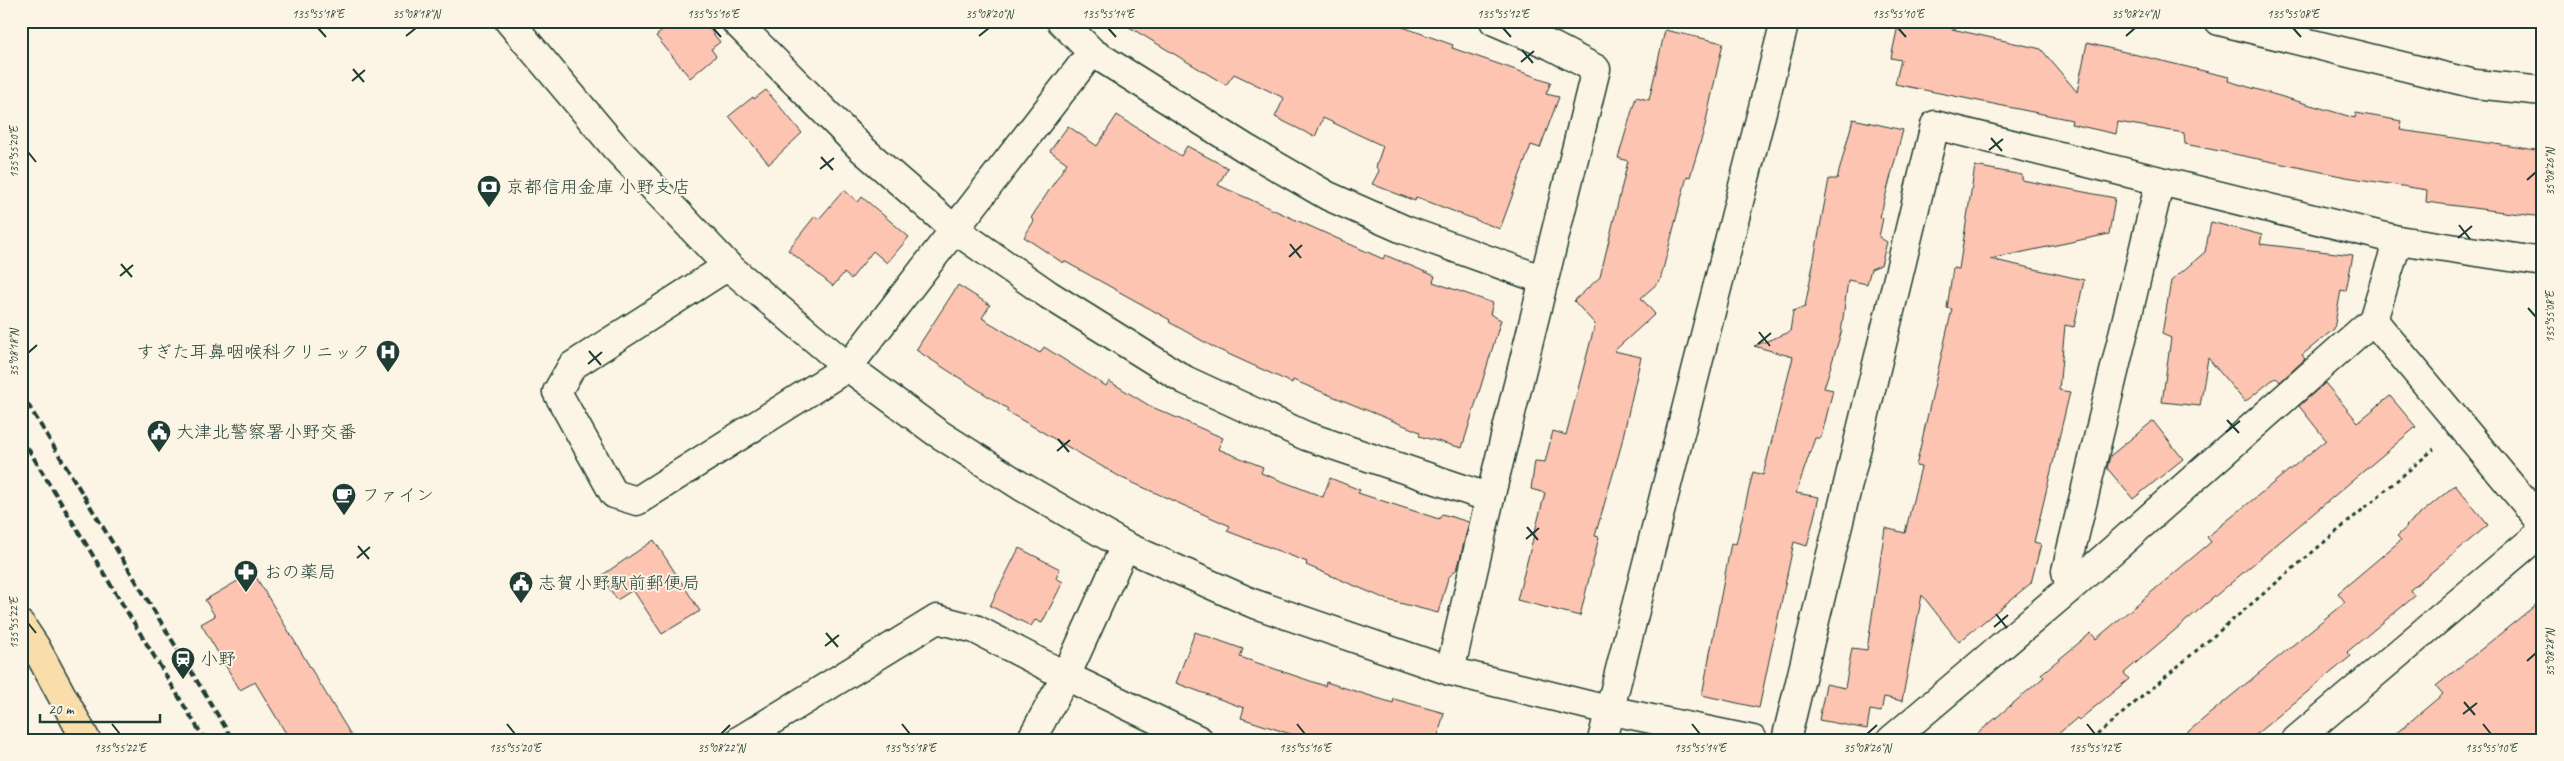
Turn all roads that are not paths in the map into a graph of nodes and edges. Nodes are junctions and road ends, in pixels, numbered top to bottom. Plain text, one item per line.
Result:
1 (509, 21) edge
2 (734, 21) edge
3 (1061, 21) edge
4 (1494, 21) edge
5 (1785, 21) edge
6 (2219, 21) edge
7 (1092, 52) junction
8 (2543, 90) edge
9 (2160, 181) junction
10 (954, 229) junction
11 (2398, 240) junction
12 (2543, 262) edge
13 (728, 266) junction
14 (1544, 280) junction
15 (2373, 320) junction
16 (848, 367) junction
17 (1490, 498) junction
18 (2543, 524) edge
19 (2543, 532) edge
20 (1125, 546) junction
21 (2070, 588) junction
22 (21, 626) edge
23 (1450, 672) junction
24 (1066, 676) junction
25 (1608, 710) junction
26 (86, 740) edge
27 (740, 740) edge
28 (1031, 740) edge
29 (1199, 740) edge
30 (1602, 740) edge
31 (1754, 740) edge
32 (1786, 740) edge
33 (1891, 740) edge
34 (2296, 740) edge

1 - 13 street
2 - 10 street
3 - 7 street
4 - 14 street
5 - 25 street
6 - 8 street
7 - 10 street
7 - 14 street
9 - 11 street
9 - 21 street
9 - 32 street
10 - 16 street
10 - 17 street
11 - 12 street
11 - 15 street
13 - 16 street
13 - 16 street
14 - 17 street
15 - 18 street
15 - 21 street
16 - 20 street
17 - 23 street
19 - 34 street
20 - 23 street
20 - 24 street
21 - 33 street
22 - 26 main road
23 - 25 street
24 - 27 street
24 - 28 street
24 - 29 street
25 - 30 street
25 - 31 street

